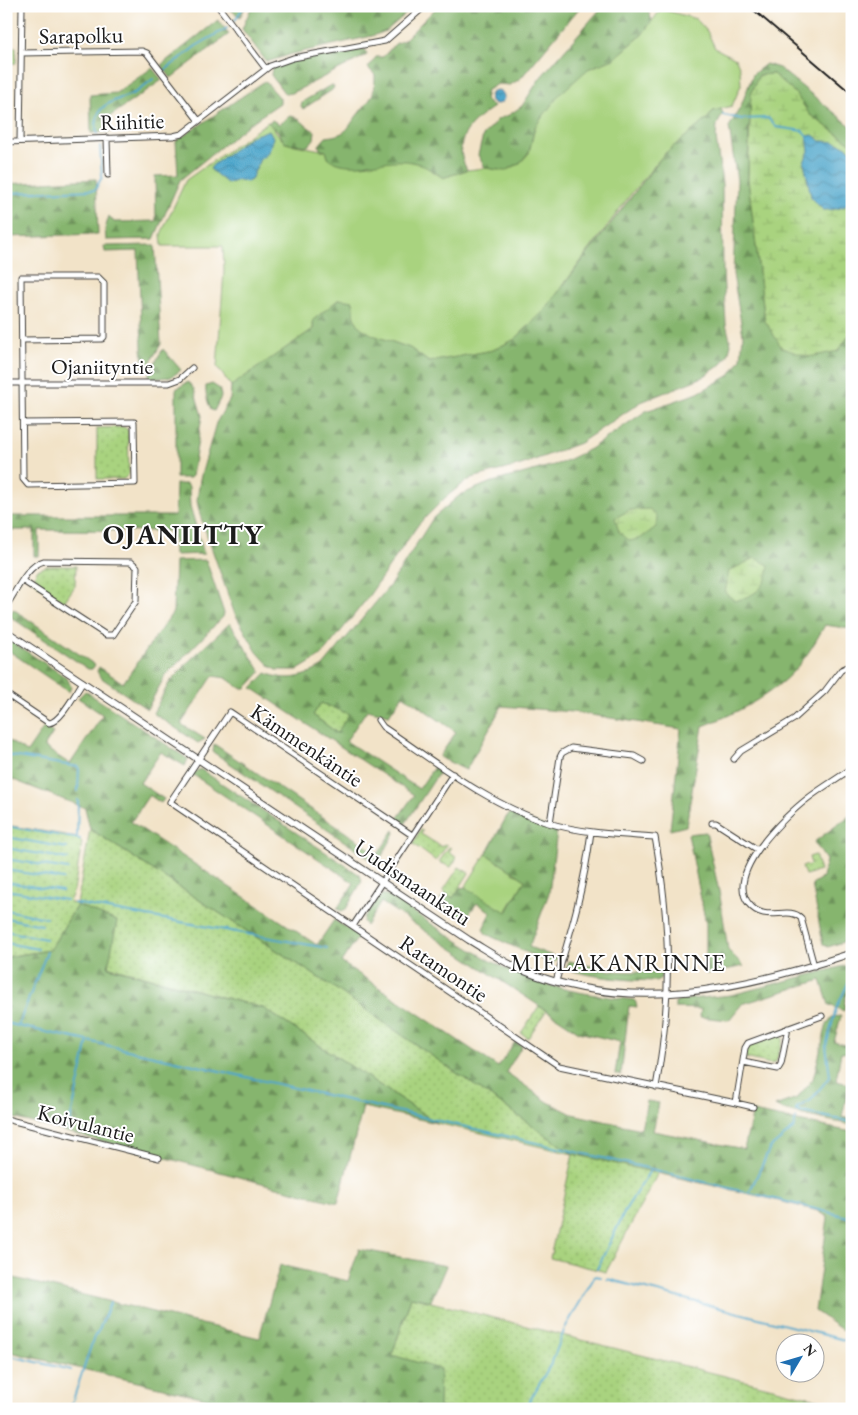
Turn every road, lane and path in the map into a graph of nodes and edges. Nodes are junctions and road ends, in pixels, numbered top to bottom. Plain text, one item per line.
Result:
1 (22, 6) edge
2 (218, 6) edge
3 (425, 6) edge
4 (21, 52) junction
5 (266, 69) junction
6 (198, 120) junction
7 (107, 138) junction
8 (20, 141) junction
9 (6, 142) edge
10 (108, 175) dead end
11 (22, 340) junction
12 (192, 368) dead end
13 (6, 383) edge
14 (22, 383) junction
15 (23, 423) junction
16 (23, 581) junction
17 (6, 606) edge
18 (6, 632) edge
19 (852, 665) edge
20 (83, 682) junction
21 (6, 694) edge
22 (378, 720) dead end
23 (199, 759) junction
24 (734, 760) dead end
25 (643, 761) dead end
26 (852, 768) edge
27 (453, 774) junction
28 (550, 823) junction
29 (712, 823) dead end
30 (591, 832) junction
31 (412, 835) junction
32 (758, 850) junction
33 (381, 881) junction
34 (352, 926) junction
35 (852, 953) edge
36 (814, 966) junction
37 (556, 981) junction
38 (667, 994) junction
39 (822, 1016) dead end
40 (788, 1028) junction
41 (743, 1062) junction
42 (656, 1087) junction
43 (736, 1103) junction
44 (753, 1107) dead end
45 (6, 1119) edge
46 (159, 1158) dead end

1 - 4 street
2 - 5 street
3 - 5 street, Riihitie
4 - 6 street, Sarapolku
4 - 8 street
5 - 6 street, Riihitie
6 - 7 street, Riihitie
7 - 8 street, Riihitie
7 - 10 street
8 - 9 street, Riihitie
11 - 11 street
11 - 14 street
12 - 14 street, Ojaniityntie
13 - 14 street, Ojaniityntie
14 - 15 street
15 - 15 street
16 - 16 street
16 - 17 street
18 - 20 street, Uudismaankatu
19 - 24 street
20 - 21 street
20 - 23 street, Uudismaankatu
22 - 27 street
23 - 31 street, Kämmenkäntie
23 - 33 street, Uudismaankatu
23 - 34 street, Ratamontie
25 - 28 street
26 - 32 street
27 - 28 street
27 - 31 street
28 - 30 street
29 - 32 street
30 - 37 street
30 - 38 street
31 - 33 street
32 - 36 street
33 - 34 street
33 - 37 street, Uudismaankatu
34 - 42 street, Ratamontie
35 - 36 street, Uudismaankatu
36 - 38 street, Uudismaankatu
37 - 38 street, Uudismaankatu
38 - 42 street
39 - 40 street
40 - 41 street
40 - 41 street
41 - 43 street
42 - 43 street, Ratamontie
43 - 44 street, Ratamontie
45 - 46 street, Koivulantie

